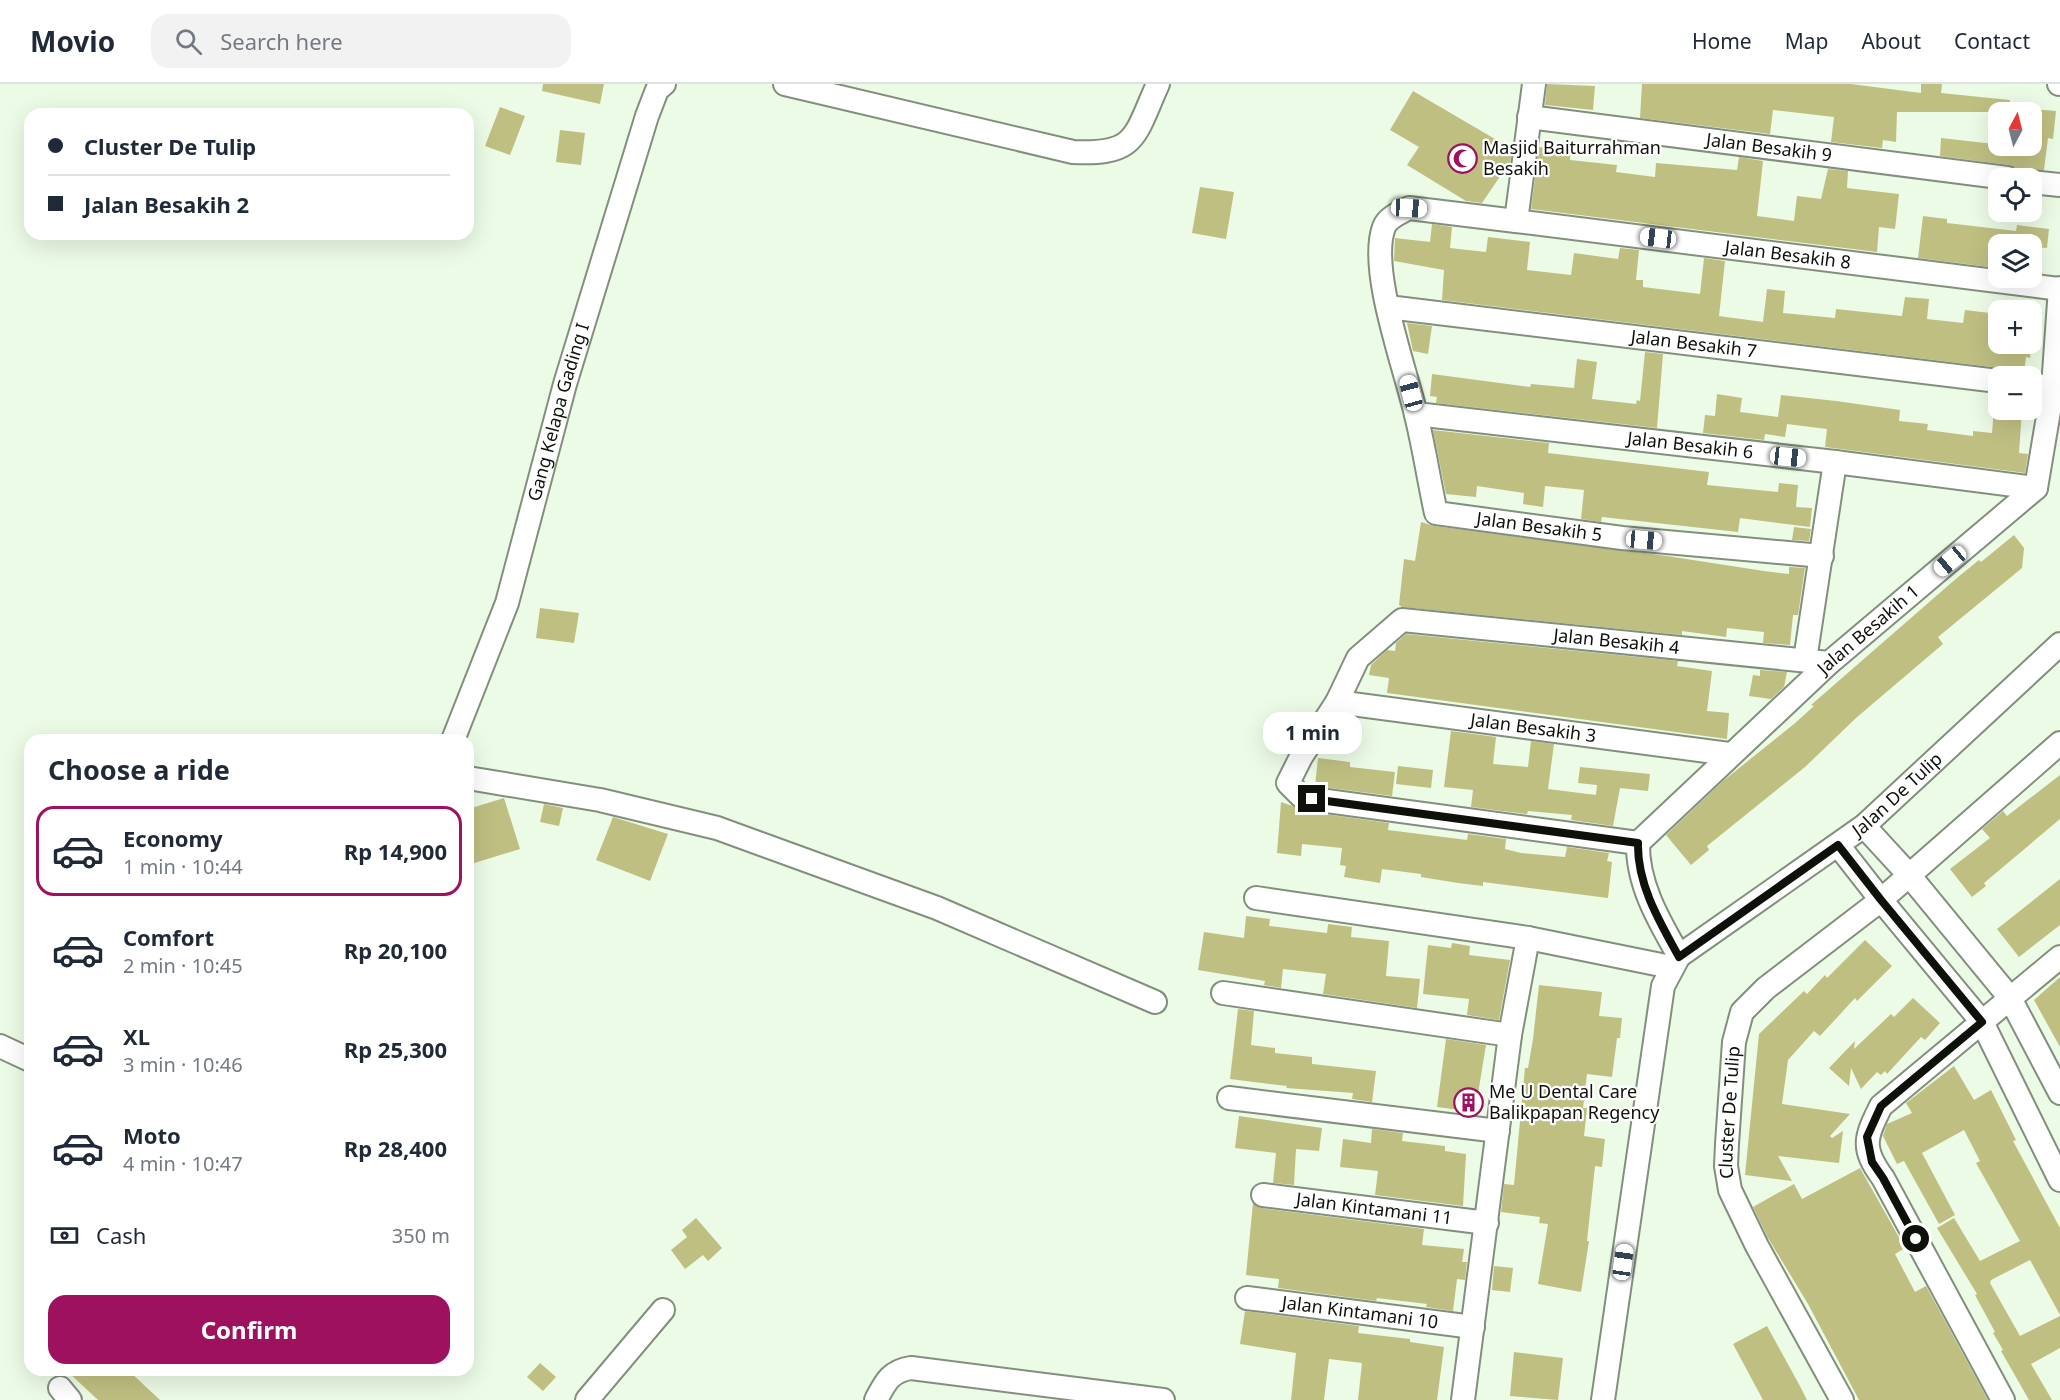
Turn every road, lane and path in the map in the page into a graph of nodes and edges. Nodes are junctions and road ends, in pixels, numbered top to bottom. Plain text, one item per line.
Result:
1 (664, 84) edge
2 (785, 84) edge
3 (1158, 84) edge
4 (1534, 84) edge
5 (1529, 117) junction
6 (1988, 176) edge
7 (2042, 183) edge
8 (2060, 185) edge
9 (1516, 221) junction
10 (2060, 288) edge
11 (1388, 307) junction
12 (1988, 380) edge
13 (2042, 386) edge
14 (1416, 414) junction
15 (2040, 420) edge
16 (1835, 462) junction
17 (2036, 488) junction
18 (1436, 513) joint
19 (1822, 556) junction
20 (2060, 644) edge
21 (1805, 660) junction
22 (1829, 663) junction
23 (1337, 702) junction
24 (455, 734) edge
25 (2060, 743) edge
26 (1729, 754) junction
27 (474, 779) edge
28 (1864, 826) junction
29 (1638, 843) junction
30 (1838, 845) junction
31 (1909, 875) junction
32 (1256, 897) dead end
33 (1881, 900) junction
34 (1528, 938) junction
35 (2060, 957) edge
36 (1675, 962) junction
37 (1223, 993) dead end
38 (2010, 998) junction
39 (1155, 1002) dead end
40 (1982, 1022) junction
41 (1510, 1035) junction
42 (0, 1046) edge
43 (24, 1056) edge
44 (2060, 1093) edge
45 (1229, 1098) dead end
46 (1497, 1131) junction
47 (2060, 1180) edge
48 (1263, 1195) dead end
49 (1487, 1223) junction
50 (1247, 1298) dead end
51 (663, 1310) dead end
52 (1473, 1327) junction
53 (1129, 1398) edge
54 (587, 1400) edge
55 (876, 1400) edge
56 (1163, 1400) edge
57 (1463, 1400) edge
58 (1603, 1400) edge
59 (1842, 1400) edge
60 (2003, 1400) edge

1 - 24 street, Gang Kelapa Gading I
2 - 3 street
4 - 5 street
5 - 6 street, Jalan Besakih 9
5 - 9 street
7 - 8 street
9 - 10 street, Jalan Besakih 8
9 - 11 street, Jalan Besakih 8
10 - 13 street
11 - 12 street, Jalan Besakih 7
11 - 14 street, Jalan Besakih 8
14 - 16 street, Jalan Besakih 6
14 - 18 street, Jalan Besakih 8
15 - 17 street
16 - 17 street, Jalan Besakih 6
16 - 19 street
17 - 22 street, Jalan Besakih 1
18 - 19 street, Jalan Besakih 5
19 - 21 street
20 - 28 street, Jalan De Tulip
21 - 22 street, Jalan Besakih 4
21 - 23 street, Jalan Besakih 4
22 - 26 street, Jalan Besakih 1
23 - 26 street, Jalan Besakih 3
23 - 29 street
25 - 31 street, Cluster De Tulip
26 - 29 street, Jalan Besakih 1
27 - 39 street
28 - 30 street, Jalan De Tulip
28 - 31 street
29 - 36 street
30 - 33 street
30 - 36 street, Jalan De Tulip
31 - 33 street, Cluster De Tulip
31 - 38 street
32 - 34 street
33 - 40 street
33 - 59 street, Cluster De Tulip
34 - 36 street
34 - 41 street
35 - 38 street
36 - 58 street
37 - 41 street
38 - 40 street
38 - 44 street
40 - 47 street
40 - 60 street
41 - 46 street
42 - 43 street
45 - 46 street
46 - 49 street
48 - 49 street, Jalan Kintamani 11
49 - 52 street
50 - 52 street, Jalan Kintamani 10
51 - 54 street
52 - 57 street
53 - 55 street
53 - 56 street

